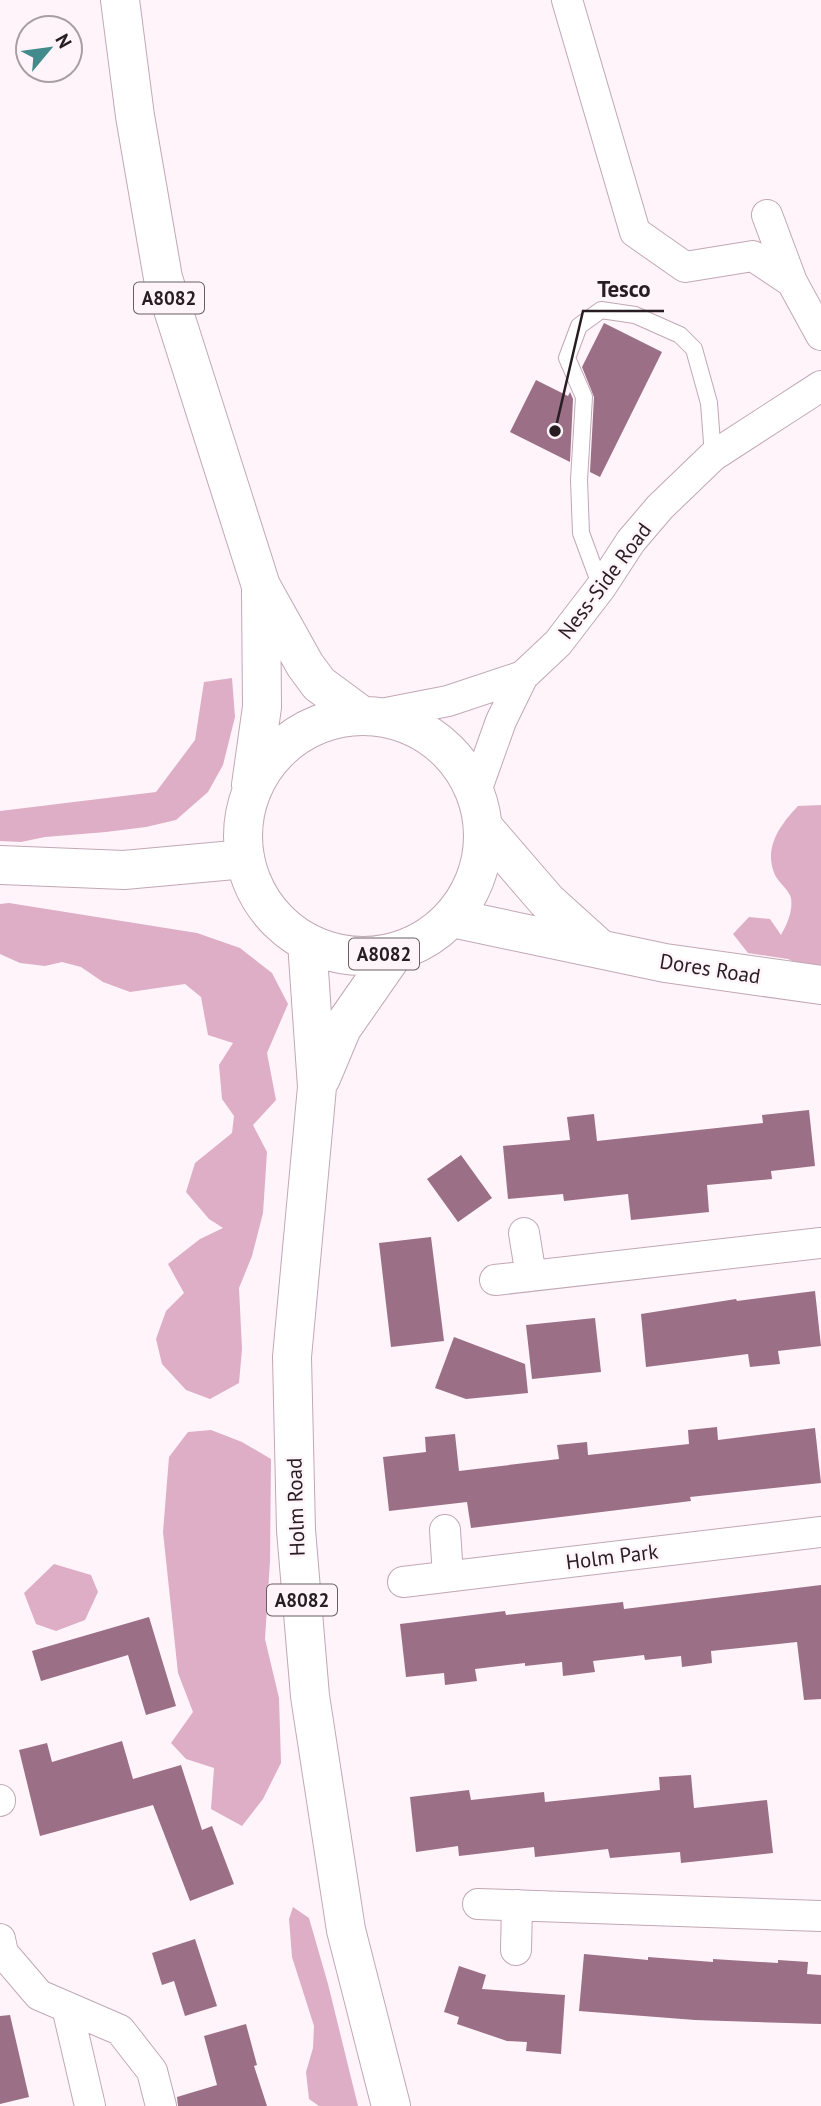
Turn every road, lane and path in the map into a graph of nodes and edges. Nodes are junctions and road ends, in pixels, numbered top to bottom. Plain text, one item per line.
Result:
1 (120, 0) edge
2 (567, 0) edge
3 (767, 215) dead end
4 (792, 282) junction
5 (821, 335) edge
6 (821, 386) edge
7 (713, 456) junction
8 (261, 586) junction
9 (601, 587) junction
10 (523, 677) junction
11 (369, 715) junction
12 (476, 791) junction
13 (250, 794) junction
14 (484, 828) junction
15 (245, 859) junction
16 (0, 865) edge
17 (452, 918) junction
18 (307, 942) junction
19 (600, 949) junction
20 (395, 952) junction
21 (821, 985) edge
22 (317, 1087) junction
23 (524, 1233) dead end
24 (821, 1243) edge
25 (531, 1276) junction
26 (495, 1280) dead end
27 (445, 1531) dead end
28 (821, 1532) edge
29 (448, 1576) junction
30 (402, 1582) dead end
31 (478, 1904) dead end
32 (517, 1905) junction
33 (821, 1916) edge
34 (0, 1939) edge
35 (516, 1950) dead end
36 (67, 2007) junction
37 (90, 2106) edge
38 (161, 2106) edge
39 (391, 2106) edge

1 - 8 main road, A8082
2 - 4 street
3 - 4 street
4 - 5 street
6 - 7 street, Ness-Side Road
7 - 9 street, Ness-Side Road
7 - 9 lane
8 - 11 main road, A8082
8 - 13 main road, A8082
9 - 10 street, Ness-Side Road
10 - 11 street, Ness-Side Road
10 - 12 street, Ness-Side Road
11 - 12 main road, A8082
11 - 13 main road, A8082
12 - 14 main road, A8082
13 - 15 main road, A8082
14 - 17 main road, A8082
14 - 19 main road
15 - 16 main road
15 - 18 main road, A8082
17 - 19 main road, Dores Road
17 - 20 main road, A8082
18 - 20 main road, A8082
18 - 22 main road, Holm Road / A8082
19 - 21 main road, Dores Road
20 - 22 main road
22 - 39 main road, Holm Road / A8082
23 - 25 street
24 - 25 street
25 - 26 street
27 - 29 street
28 - 29 street, Holm Park
29 - 30 street, Holm Park
31 - 32 street
32 - 33 street
32 - 35 street
34 - 36 street
36 - 37 street
36 - 38 street

